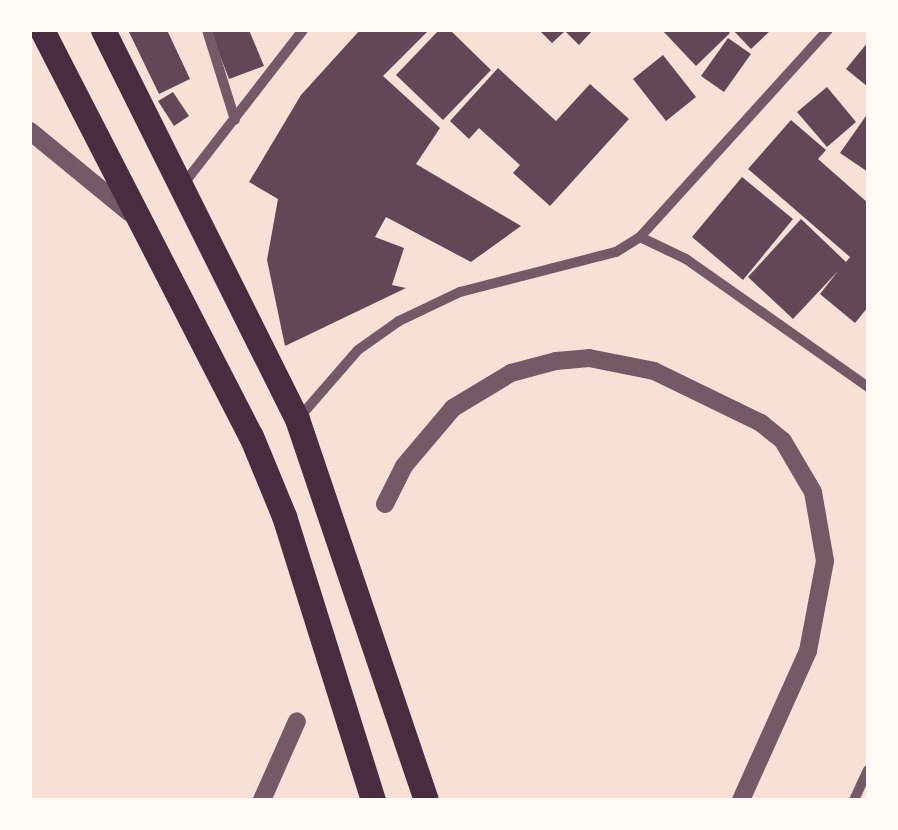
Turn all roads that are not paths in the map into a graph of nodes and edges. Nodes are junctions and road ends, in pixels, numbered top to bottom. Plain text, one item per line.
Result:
1 (42, 30) edge
2 (104, 30) edge
3 (207, 30) edge
4 (304, 30) edge
5 (828, 30) edge
6 (234, 120) junction
7 (30, 131) edge
8 (182, 186) junction
9 (148, 232) junction
10 (640, 237) junction
11 (868, 386) edge
12 (297, 419) junction
13 (386, 504) dead end
14 (297, 721) dead end
15 (868, 770) edge
16 (262, 800) edge
17 (373, 800) edge
18 (426, 800) edge
19 (741, 800) edge
20 (854, 800) edge

1 - 9 main road
2 - 8 main road
3 - 6 street
4 - 6 street
5 - 10 street
6 - 8 street
7 - 9 street
8 - 12 main road
9 - 17 main road
10 - 11 street
10 - 12 street
12 - 18 main road
13 - 19 street
14 - 16 street
15 - 20 street

